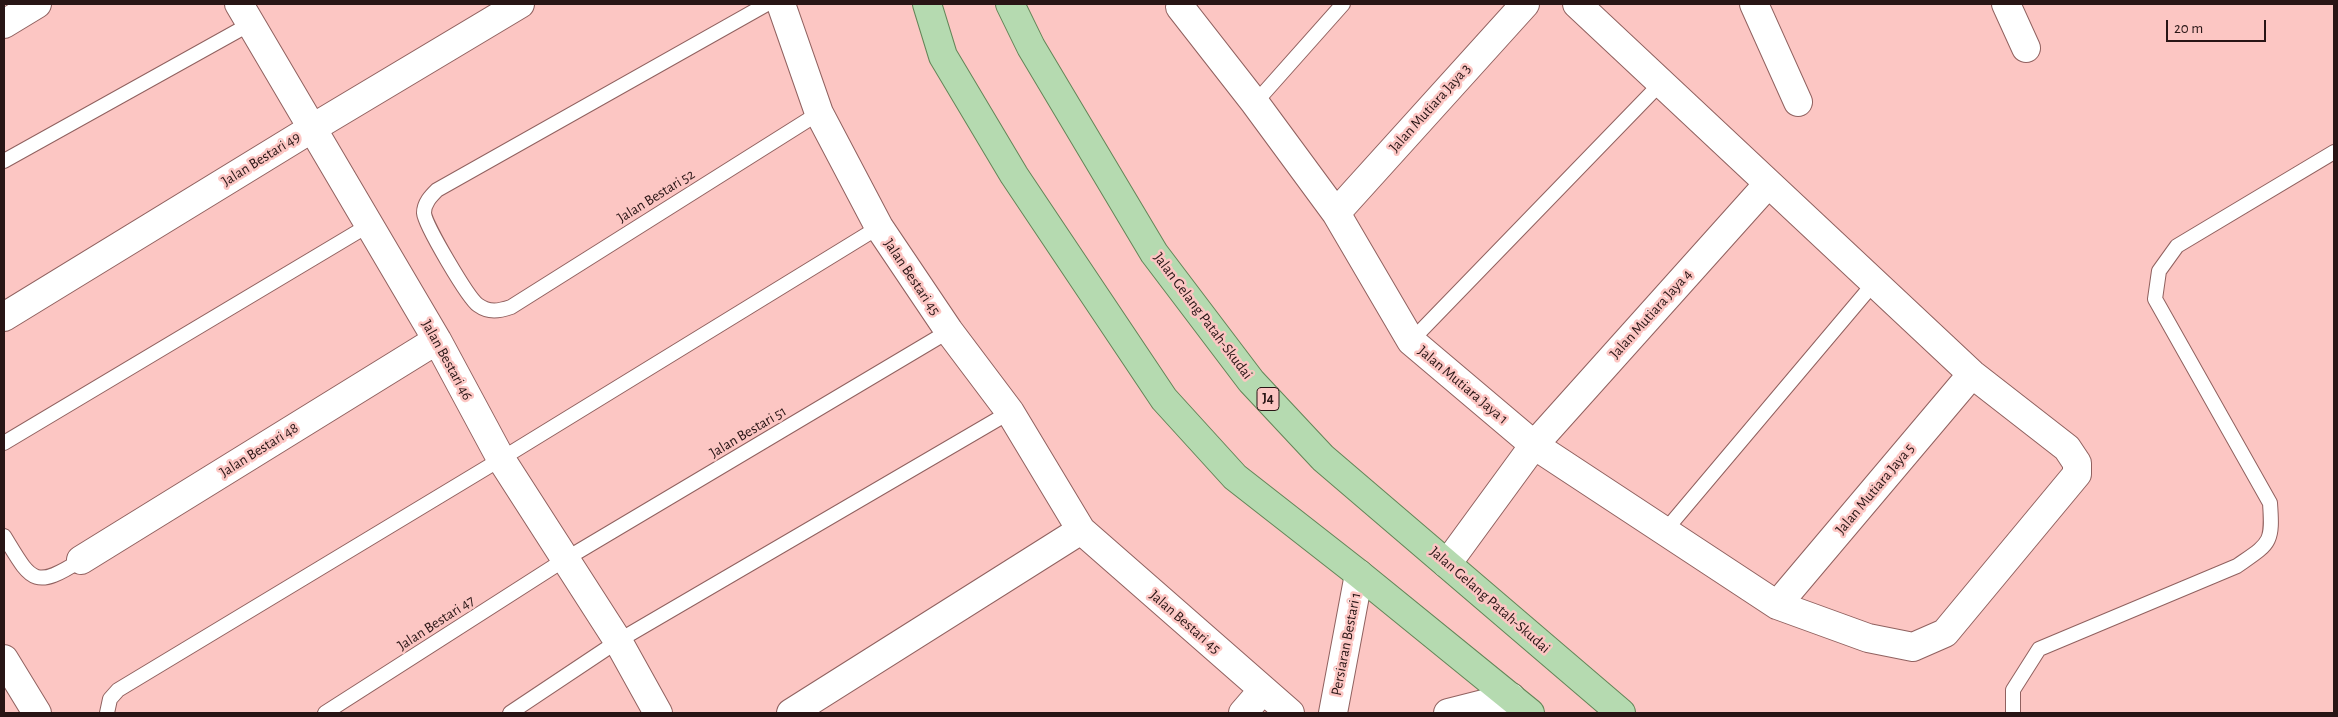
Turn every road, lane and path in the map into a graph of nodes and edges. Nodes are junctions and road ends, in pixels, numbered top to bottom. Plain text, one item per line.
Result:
1 (38, 4) edge
2 (520, 4) edge
3 (767, 4) edge
4 (781, 4) edge
5 (927, 4) edge
6 (1010, 4) edge
7 (1343, 4) edge
8 (1525, 4) edge
9 (1577, 4) edge
10 (1754, 4) edge
11 (2006, 4) edge
12 (1181, 5) edge
13 (245, 14) edge
14 (4, 24) edge
15 (2026, 48) dead end
16 (1661, 83) junction
17 (1798, 102) dead end
18 (1255, 103) junction
19 (819, 113) junction
20 (311, 129) junction
21 (2334, 152) edge
22 (4, 161) edge
23 (1768, 184) junction
24 (1336, 213) junction
25 (369, 225) junction
26 (879, 227) junction
27 (1874, 283) junction
28 (4, 317) edge
29 (949, 331) junction
30 (437, 340) junction
31 (1411, 341) junction
32 (1972, 374) junction
33 (1010, 412) junction
34 (4, 443) edge
35 (1534, 445) junction
36 (501, 460) junction
37 (1081, 530) junction
38 (1664, 532) junction
39 (4, 536) edge
40 (81, 560) joint
41 (564, 560) junction
42 (1447, 564) junction
43 (1359, 574) junction
44 (1777, 605) junction
45 (618, 641) junction
46 (6, 670) edge
47 (1262, 690) junction
48 (1521, 705) edge
49 (38, 713) edge
50 (107, 713) edge
51 (325, 713) edge
52 (510, 713) edge
53 (658, 713) edge
54 (791, 713) edge
55 (1243, 713) edge
56 (1290, 713) edge
57 (1333, 713) edge
58 (1448, 713) edge
59 (1621, 713) edge
60 (2013, 713) edge

1 - 14 street
2 - 20 street, Jalan Bestari 49
3 - 19 lane, Jalan Bestari 52
4 - 19 street, Jalan Bestari 45
5 - 43 main road
6 - 42 main road, Jalan Gelang Patah-Skudai / J4
7 - 18 lane
8 - 24 street, Jalan Mutiara Jaya 3
9 - 16 street, Jalan Mutiara Jaya 1
10 - 17 street
11 - 15 street
12 - 18 street, Jalan Mutiara Jaya 1
13 - 20 street, Jalan Bestari 46
13 - 22 lane
16 - 23 street, Jalan Mutiara Jaya 1
16 - 31 lane
18 - 24 street, Jalan Mutiara Jaya 1
19 - 26 street, Jalan Bestari 45
20 - 25 street, Jalan Bestari 46
20 - 28 street, Jalan Bestari 49
21 - 60 lane
23 - 27 street, Jalan Mutiara Jaya 1
23 - 35 street, Jalan Mutiara Jaya 4
24 - 31 street, Jalan Mutiara Jaya 1
25 - 30 street, Jalan Bestari 46
25 - 34 lane
26 - 29 street, Jalan Bestari 45
26 - 36 lane
27 - 32 street, Jalan Mutiara Jaya 1
27 - 38 lane
29 - 33 street, Jalan Bestari 45
29 - 41 lane, Jalan Bestari 51
30 - 36 street, Jalan Bestari 46
30 - 40 street, Jalan Bestari 48
31 - 35 street, Jalan Mutiara Jaya 1
32 - 44 street, Jalan Mutiara Jaya 5
32 - 44 street, Jalan Mutiara Jaya 1
33 - 37 street, Jalan Bestari 45
33 - 45 lane
35 - 38 street, Jalan Mutiara Jaya 1
35 - 42 street, Jalan Mutiara Jaya 4
36 - 41 street, Jalan Bestari 46
36 - 50 lane
37 - 47 street, Jalan Bestari 45
37 - 54 street
38 - 44 street, Jalan Mutiara Jaya 1
39 - 40 lane
41 - 45 street, Jalan Bestari 46
41 - 51 lane, Jalan Bestari 47
42 - 59 main road, Jalan Gelang Patah-Skudai / J4
43 - 48 main road
43 - 57 street, Persiaran Bestari 1
45 - 52 lane
45 - 53 street, Jalan Bestari 46
46 - 49 street
47 - 55 street
47 - 56 street, Jalan Bestari 45
48 - 58 street

